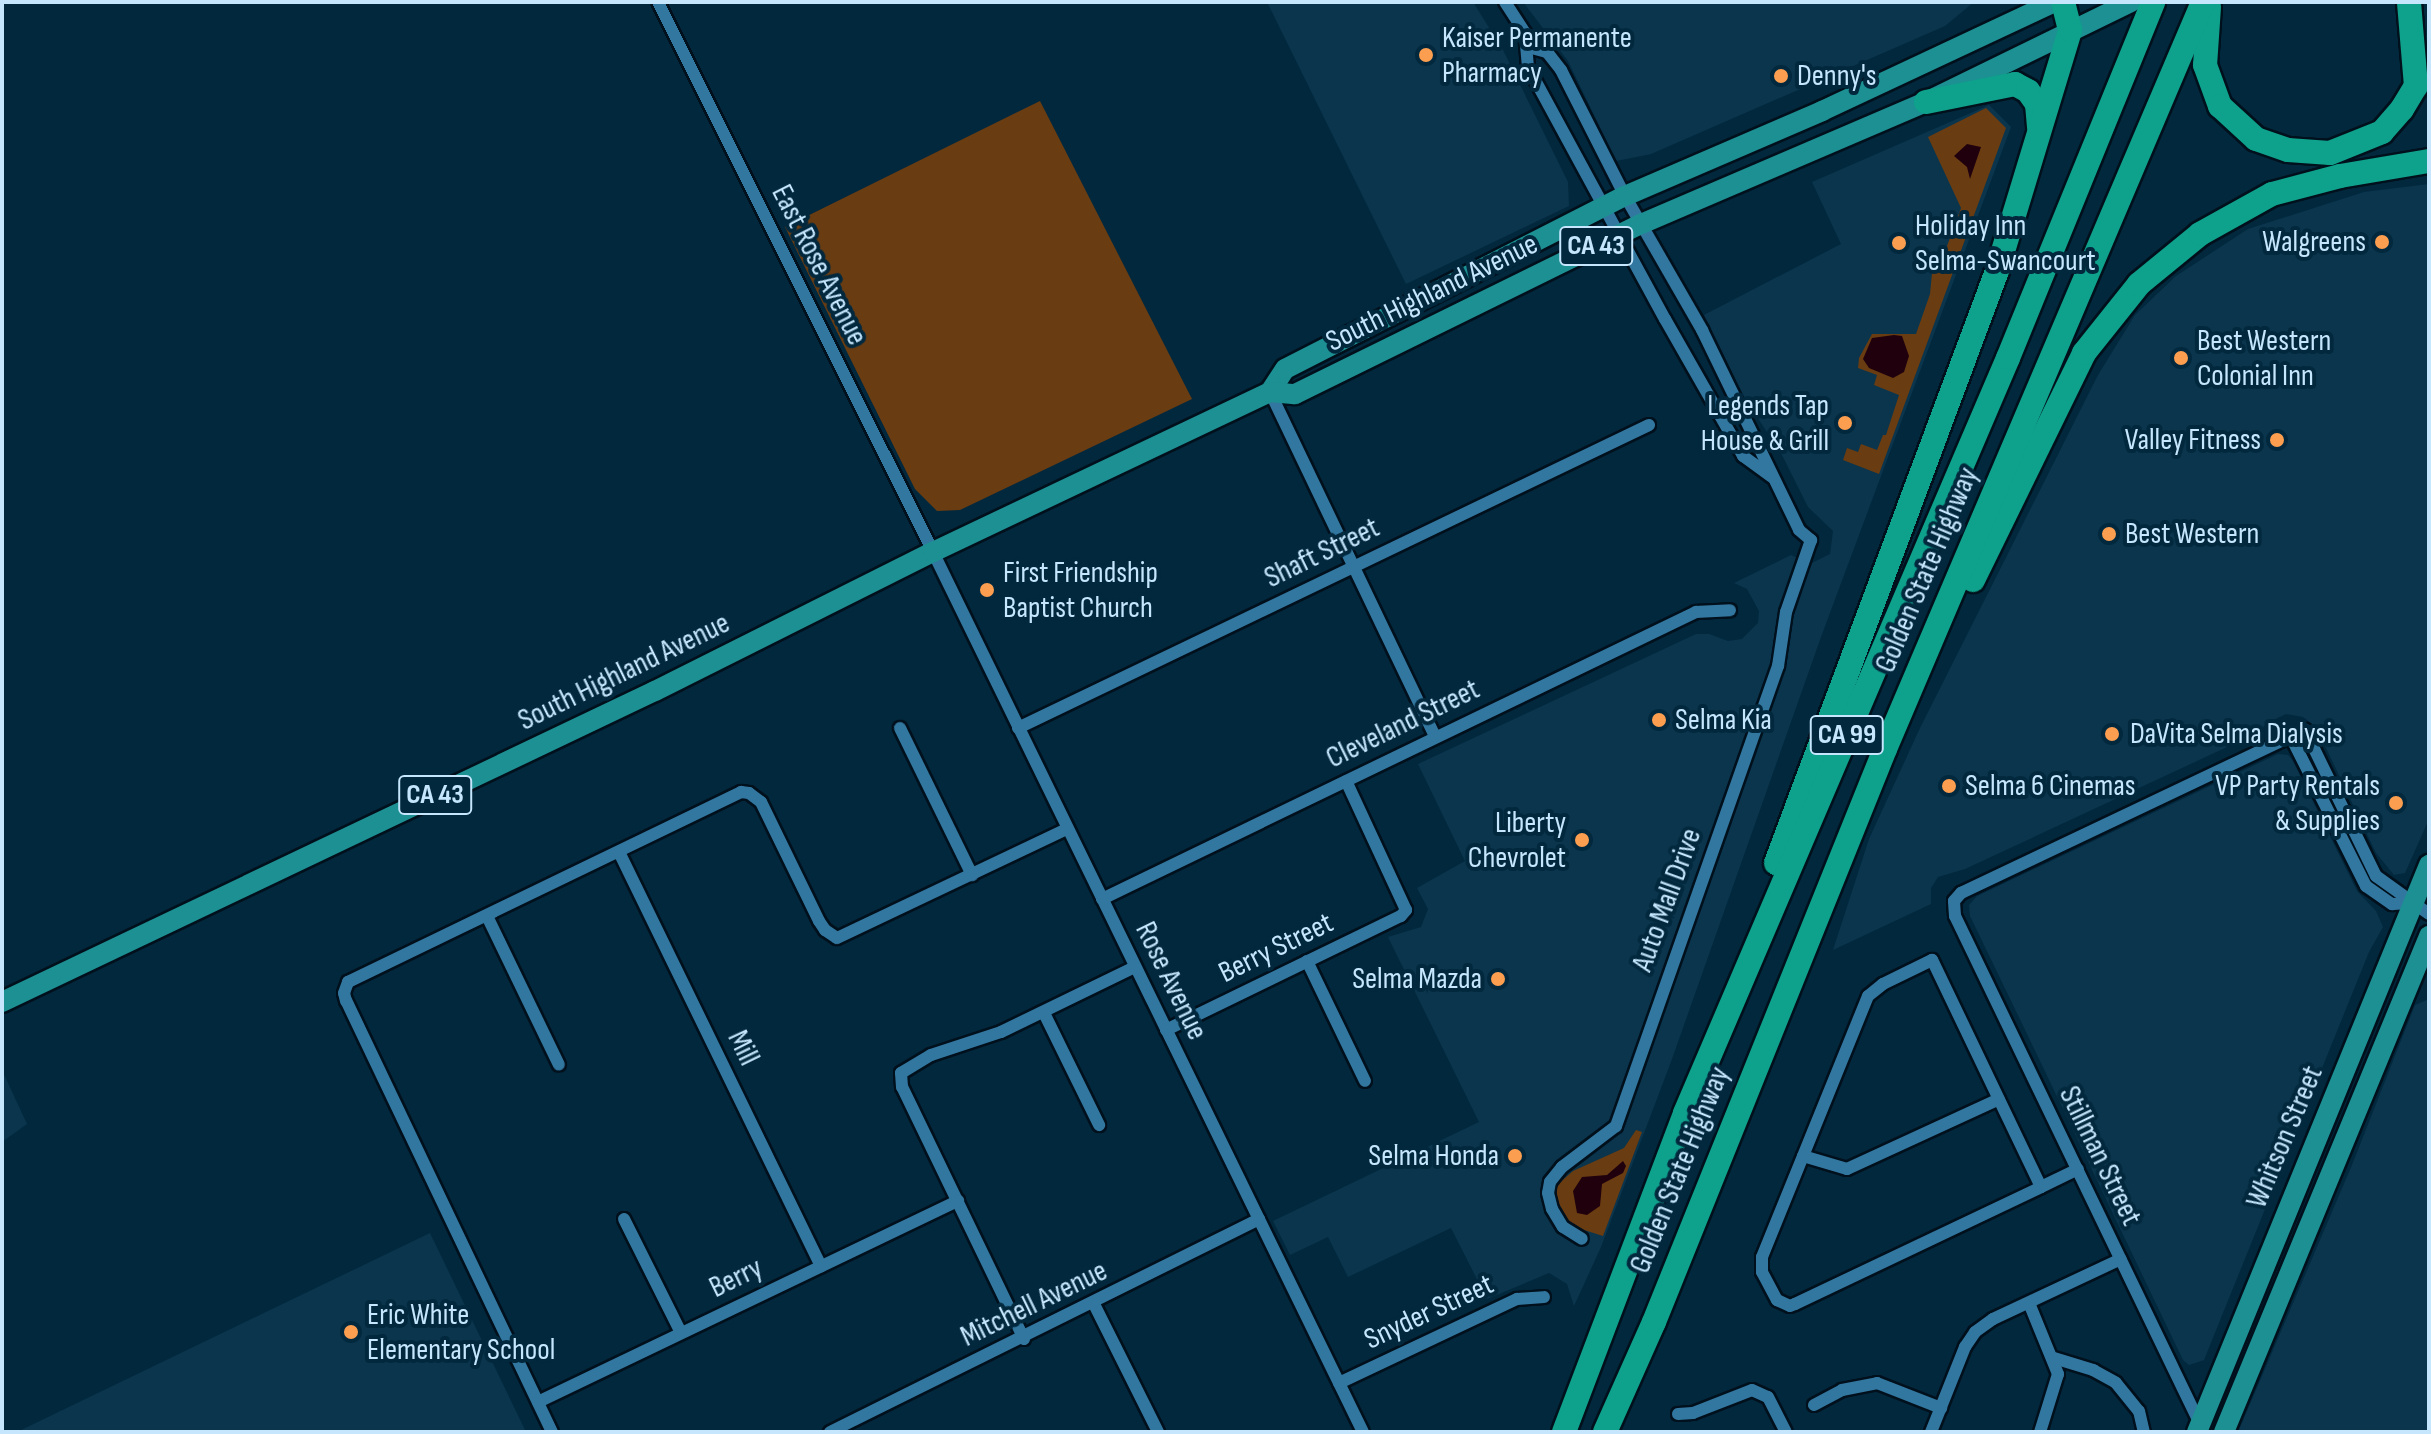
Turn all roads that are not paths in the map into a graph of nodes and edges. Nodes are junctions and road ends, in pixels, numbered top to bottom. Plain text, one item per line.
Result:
1 (658, 2) edge
2 (1505, 2) edge
3 (2055, 2) edge
4 (2063, 2) edge
5 (2131, 2) edge
6 (2153, 2) edge
7 (2409, 2) edge
8 (2427, 2) edge
9 (2205, 9) edge
10 (2070, 30) junction
11 (1528, 47) junction
12 (2416, 86) junction
13 (1926, 102) junction
14 (2039, 135) junction
15 (2429, 161) edge
16 (1625, 196) junction
17 (1603, 207) junction
18 (1641, 224) junction
19 (1619, 235) junction
20 (1270, 392) junction
21 (1649, 425) dead end
22 (1774, 479) junction
23 (933, 552) junction
24 (1355, 567) junction
25 (1730, 610) dead end
26 (900, 728) dead end
27 (1018, 728) junction
28 (1435, 736) junction
29 (1885, 749) junction
30 (1346, 781) junction
31 (1067, 829) junction
32 (619, 852) junction
33 (2429, 865) edge
34 (972, 875) junction
35 (1102, 899) junction
36 (2421, 908) edge
37 (487, 916) junction
38 (2429, 936) edge
39 (1307, 961) junction
40 (1135, 967) junction
41 (2, 1002) edge
42 (1044, 1013) junction
43 (1166, 1030) junction
44 (2359, 1036) junction
45 (559, 1065) dead end
46 (1365, 1081) dead end
47 (1999, 1099) junction
48 (1685, 1113) junction
49 (1099, 1125) dead end
50 (2341, 1148) junction
51 (1803, 1156) junction
52 (2078, 1169) junction
53 (2041, 1187) junction
54 (2296, 1190) junction
55 (958, 1201) junction
56 (624, 1219) dead end
57 (1259, 1219) junction
58 (1582, 1239) dead end
59 (2121, 1259) junction
60 (821, 1266) junction
61 (2282, 1291) junction
62 (1544, 1297) dead end
63 (2029, 1303) junction
64 (1094, 1304) junction
65 (681, 1333) junction
66 (1024, 1339) junction
67 (2054, 1358) junction
68 (1339, 1383) junction
69 (538, 1402) junction
70 (1814, 1405) dead end
71 (1941, 1408) junction
72 (1678, 1414) dead end
73 (2201, 1429) edge
74 (552, 1432) edge
75 (830, 1432) edge
76 (1158, 1432) edge
77 (1363, 1432) edge
78 (1564, 1432) edge
79 (1605, 1432) edge
80 (1786, 1432) edge
81 (1931, 1432) edge
82 (2040, 1432) edge
83 (2144, 1432) edge
84 (2224, 1432) edge

1 - 23 street, East Rose Avenue
2 - 11 street
3 - 16 main road, South Highland Avenue / CA 43
4 - 10 highway
5 - 10 main road, CA 43
6 - 48 highway, Golden State Highway / CA 99
7 - 12 highway
8 - 12 highway
9 - 12 highway
9 - 29 highway, Golden State Highway / CA 99
10 - 13 main road, CA 43
10 - 14 highway
11 - 16 street
11 - 17 street
13 - 14 highway
13 - 18 main road, South Highland Avenue / CA 43
14 - 48 highway
15 - 29 highway
16 - 17 main road, South Highland Avenue / CA 43
16 - 18 street
17 - 19 street
17 - 20 main road, South Highland Avenue / CA 43
18 - 19 main road, South Highland Avenue / CA 43
18 - 22 street
19 - 20 main road, South Highland Avenue / CA 43
19 - 22 street
20 - 23 main road, South Highland Avenue / CA 43
20 - 24 street
21 - 24 street, Shaft Street
22 - 58 street, Auto Mall Drive
23 - 27 street, Rose Avenue
23 - 41 main road, South Highland Avenue / CA 43
24 - 27 street, Shaft Street
24 - 28 street
25 - 28 street, Cleveland Street
26 - 34 street
27 - 31 street, Rose Avenue
28 - 30 street, Cleveland Street
29 - 79 highway, Golden State Highway / CA 99
30 - 35 street, Cleveland Street
30 - 39 street, Berry Street
31 - 34 street
31 - 35 street, Rose Avenue
32 - 34 street
32 - 37 street
32 - 60 street, Mill
33 - 36 main road, Whitson Street
35 - 40 street, Rose Avenue
36 - 44 main road, Whitson Street
36 - 52 street, Stillman Street
37 - 45 street
37 - 69 street
38 - 50 main road, Whitson Street
39 - 43 street, Berry Street
39 - 46 street
40 - 42 street
40 - 43 street, Rose Avenue
42 - 49 street
42 - 55 street
43 - 57 street, Rose Avenue
44 - 50 main road
44 - 54 main road, Whitson Street
47 - 51 street
47 - 51 street
47 - 53 street
48 - 78 highway, Golden State Highway / CA 99
50 - 61 main road, Whitson Street
51 - 53 street
52 - 53 street
52 - 59 street, Stillman Street
54 - 61 main road
54 - 73 main road, Whitson Street
55 - 60 street, Berry
55 - 66 street
56 - 65 street
57 - 64 street, Mitchell Avenue
57 - 68 street, Rose Avenue
59 - 63 street
59 - 73 street, Stillman Street
60 - 65 street, Berry
61 - 84 main road, Whitson Street
62 - 68 street, Snyder Street
63 - 67 street
63 - 71 street
64 - 66 street, Mitchell Avenue
64 - 76 street
65 - 69 street, Berry
66 - 75 street, Mitchell Avenue
67 - 82 street
67 - 83 street
68 - 77 street, Rose Avenue
69 - 74 street
70 - 71 street
71 - 81 street
72 - 80 street

